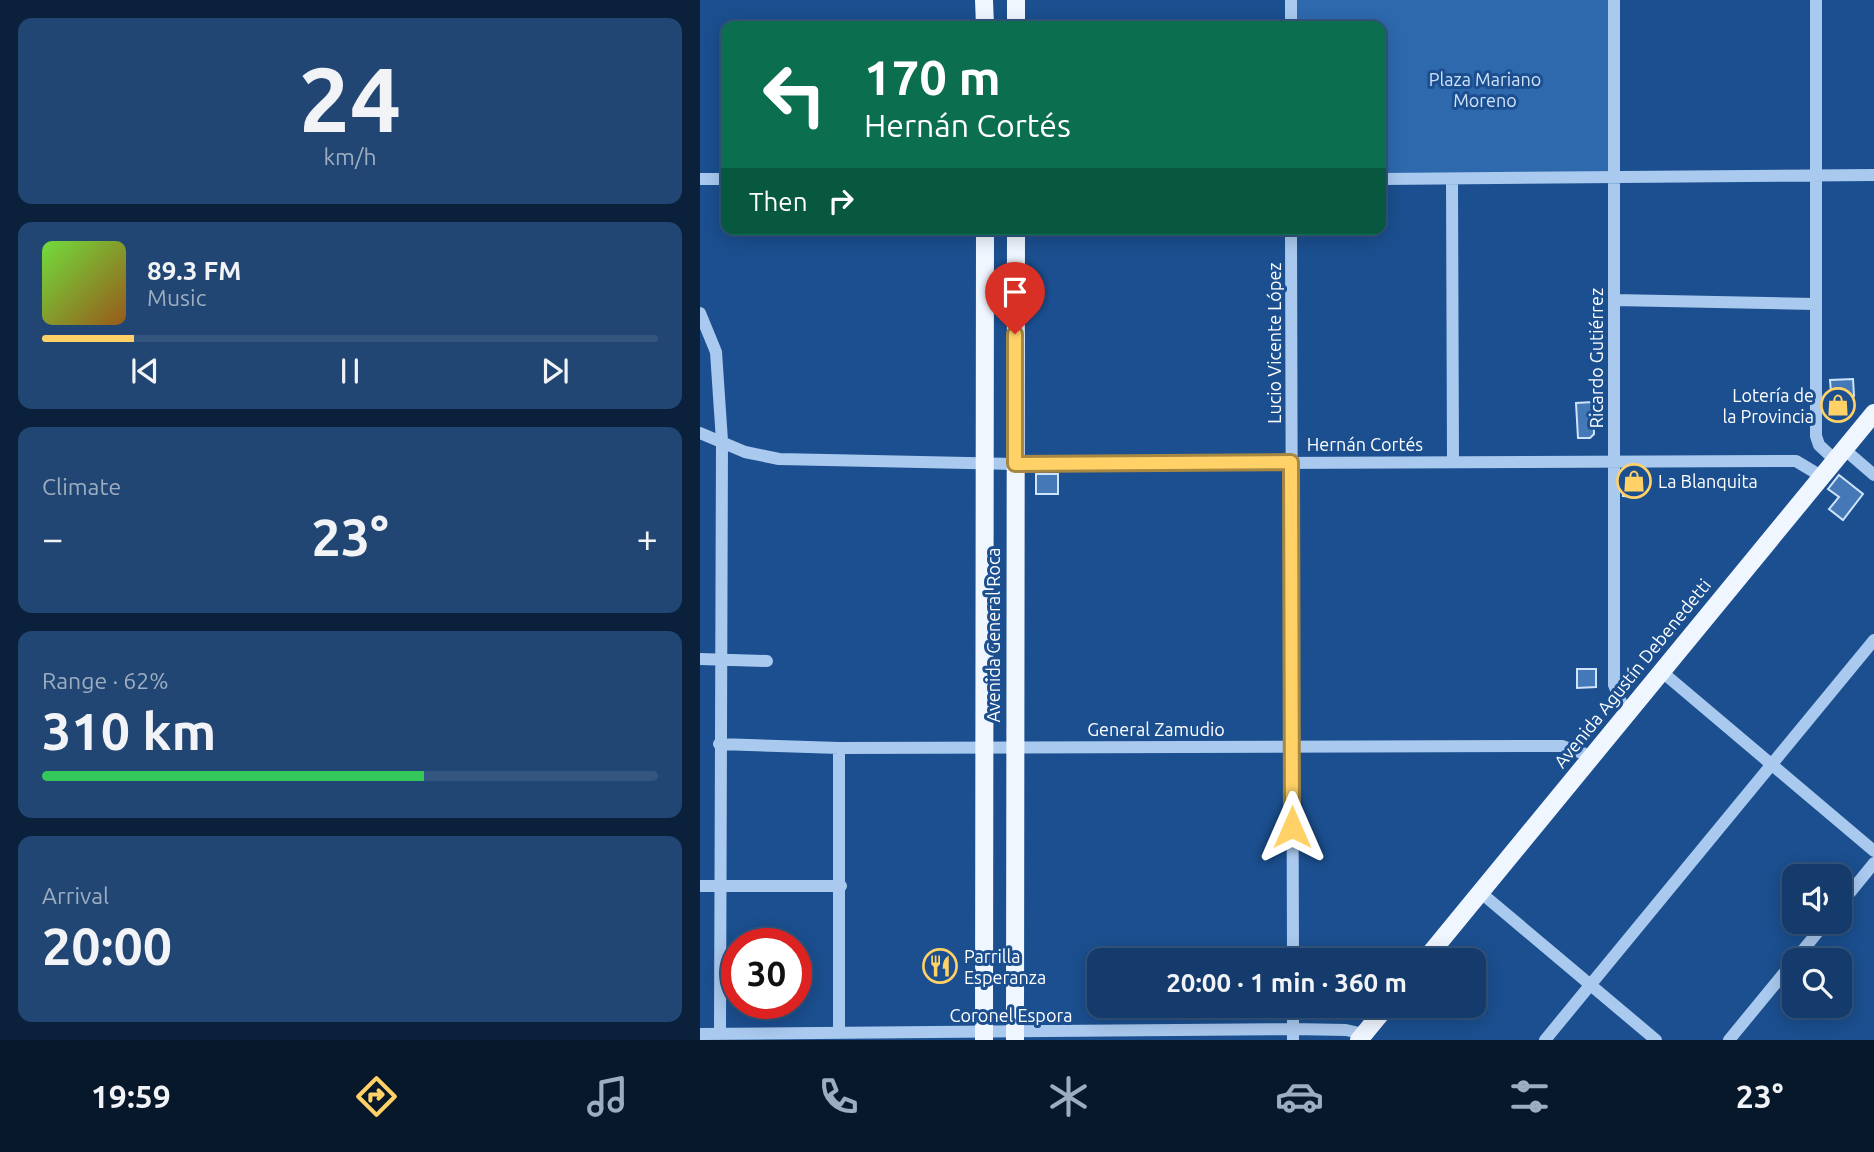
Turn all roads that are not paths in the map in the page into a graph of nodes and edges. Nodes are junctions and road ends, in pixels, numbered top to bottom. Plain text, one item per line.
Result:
1 (984, 0) edge
2 (1016, 0) edge
3 (1291, 0) edge
4 (1614, 0) edge
5 (1816, 0) edge
6 (985, 21) edge
7 (1016, 21) edge
8 (1291, 21) edge
9 (1815, 175) junction
10 (1874, 176) edge
11 (700, 179) edge
12 (721, 179) edge
13 (1386, 179) edge
14 (1451, 180) junction
15 (1612, 180) junction
16 (985, 235) edge
17 (1016, 235) edge
18 (1291, 235) edge
19 (1614, 300) junction
20 (1815, 304) junction
21 (700, 313) edge
22 (1874, 412) edge
23 (700, 433) edge
24 (722, 441) junction
25 (1839, 454) junction
26 (1453, 461) junction
27 (985, 462) junction
28 (1291, 462) junction
29 (1614, 463) junction
30 (1015, 464) junction
31 (1874, 475) edge
32 (1821, 476) junction
33 (1874, 640) edge
34 (700, 659) edge
35 (719, 659) junction
36 (767, 661) dead end
37 (1661, 671) junction
38 (1626, 714) junction
39 (719, 744) junction
40 (984, 746) junction
41 (1013, 746) junction
42 (1292, 746) junction
43 (839, 748) junction
44 (1591, 756) junction
45 (1772, 765) junction
46 (1874, 851) edge
47 (1874, 863) edge
48 (719, 886) junction
49 (841, 886) junction
50 (700, 887) edge
51 (1852, 890) edge
52 (1480, 892) junction
53 (1816, 934) edge
54 (1293, 948) edge
55 (1435, 948) edge
56 (1805, 948) edge
57 (1782, 976) edge
58 (1591, 985) junction
59 (1377, 1018) edge
60 (839, 1031) junction
61 (720, 1032) junction
62 (700, 1034) edge
63 (1293, 1035) edge
64 (984, 1037) edge
65 (1015, 1037) edge
66 (1361, 1037) edge
67 (1545, 1040) edge
68 (1656, 1040) edge
69 (1729, 1040) edge

1 - 6 main road
2 - 7 main road
3 - 8 street
4 - 15 street, Ricardo Gutiérrez
5 - 9 street
9 - 10 street
9 - 15 street
9 - 20 street
11 - 12 street
13 - 14 street
14 - 15 street
14 - 26 street
15 - 19 street, Ricardo Gutiérrez
16 - 27 main road, Avenida General Roca
17 - 30 main road, Avenida General Roca
18 - 28 street, Lucio Vicente López
19 - 20 street
19 - 29 street, Ricardo Gutiérrez
20 - 25 street
21 - 24 street
22 - 25 main road, Avenida Agustín Debenedetti
23 - 24 street, Hernán Cortés
24 - 27 street, Hernán Cortés
24 - 35 street
25 - 31 street
25 - 32 main road, Avenida Agustín Debenedetti
26 - 28 street, Hernán Cortés
26 - 29 street, Hernán Cortés
27 - 30 street, Hernán Cortés
27 - 40 main road, Avenida General Roca
28 - 30 street, Hernán Cortés
28 - 42 street, Lucio Vicente López
29 - 32 street, Hernán Cortés
29 - 38 street, Ricardo Gutiérrez
30 - 41 main road, Avenida General Roca
32 - 37 main road, Avenida Agustín Debenedetti
33 - 45 street
34 - 35 street
35 - 36 street
35 - 39 street
37 - 38 main road, Avenida Agustín Debenedetti
37 - 45 street
38 - 44 main road, Avenida Agustín Debenedetti
39 - 43 street, General Zamudio
39 - 48 street
40 - 41 street, General Zamudio
40 - 43 street, General Zamudio
40 - 64 main road, Avenida General Roca
41 - 42 street, General Zamudio
41 - 65 main road, Avenida General Roca
42 - 44 street, General Zamudio
42 - 54 street, Lucio Vicente López
43 - 49 street
44 - 52 main road, Avenida Agustín Debenedetti
45 - 46 street
45 - 58 street
47 - 51 street
48 - 49 street
48 - 50 street
48 - 61 street
49 - 60 street
52 - 55 main road, Avenida Agustín Debenedetti
52 - 58 street
53 - 56 street
57 - 69 street
58 - 67 street
58 - 68 street
59 - 66 main road
60 - 61 street, Coronel Espora
60 - 64 street, Coronel Espora
61 - 62 street, Coronel Espora
63 - 65 street, Coronel Espora
63 - 66 street, Coronel Espora
64 - 65 street, Coronel Espora

